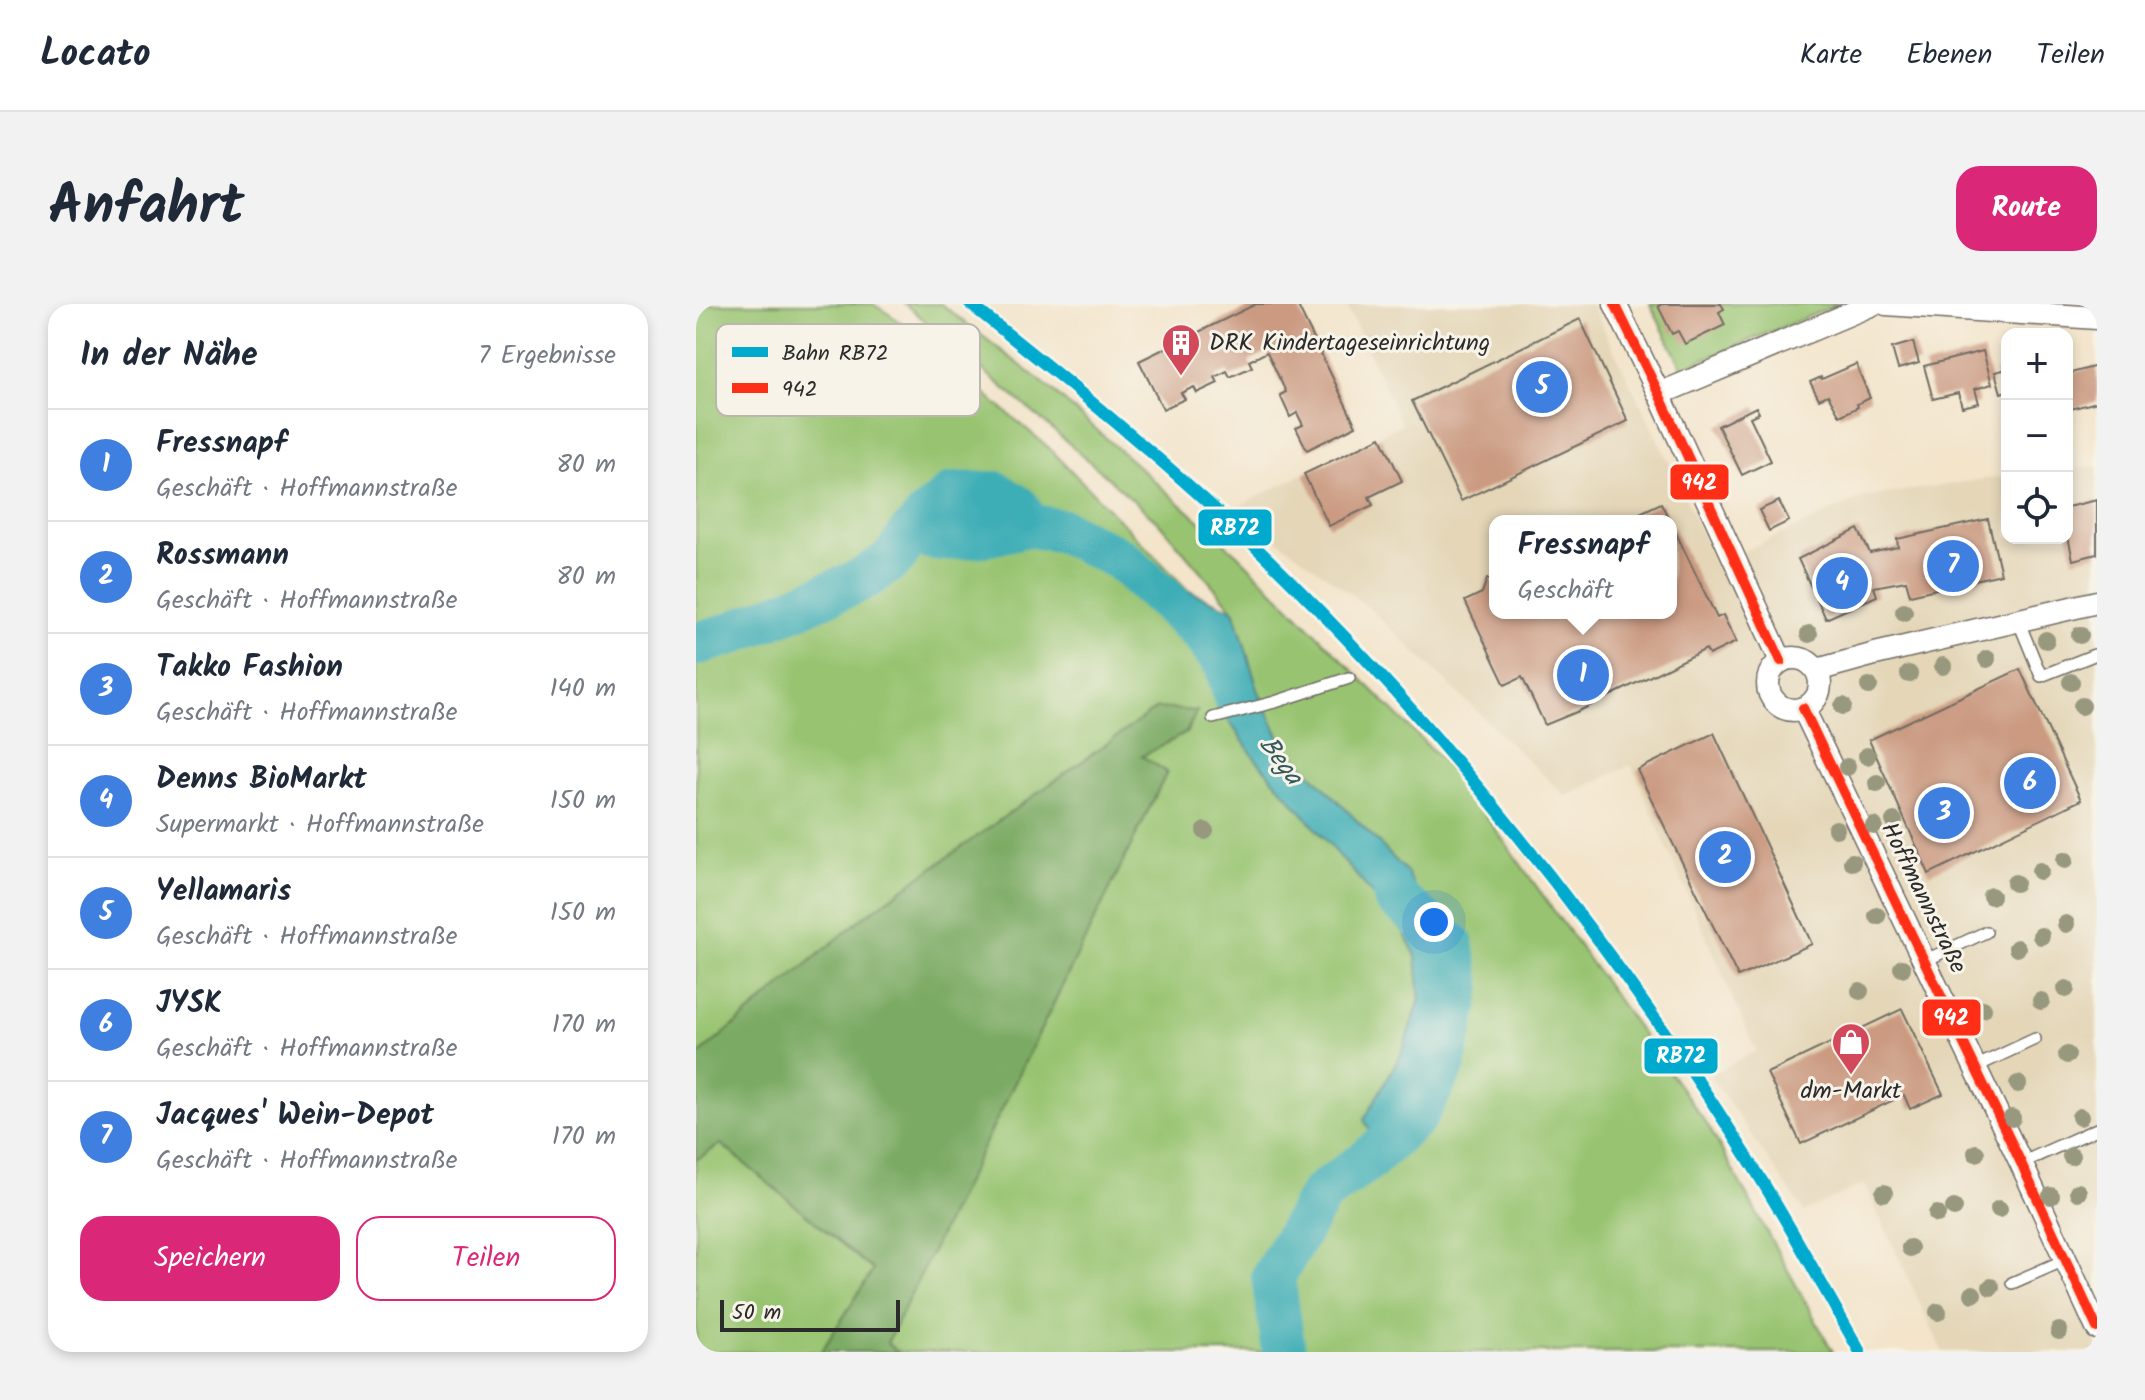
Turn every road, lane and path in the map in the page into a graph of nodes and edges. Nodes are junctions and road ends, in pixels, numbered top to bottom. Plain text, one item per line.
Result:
1 (1615, 304) edge
2 (1873, 304) edge
3 (1886, 304) edge
4 (2097, 318) edge
5 (1659, 394) junction
6 (2097, 602) edge
7 (2018, 620) junction
8 (2094, 655) dead end
9 (1781, 661) junction
10 (1817, 670) junction
11 (1349, 678) dead end
12 (1803, 708) junction
13 (1213, 718) dead end
14 (1986, 932) dead end
15 (1924, 961) junction
16 (2035, 1039) dead end
17 (1975, 1067) junction
18 (2097, 1129) edge
19 (2021, 1163) junction
20 (2065, 1260) junction
21 (2012, 1283) dead end
22 (2097, 1328) edge

1 - 5 street
2 - 5 street
3 - 4 street
5 - 9 street
6 - 7 street
7 - 8 lane
7 - 10 street
9 - 10 street
9 - 12 street
10 - 12 street
11 - 13 lane
12 - 15 street, Hoffmannstraße
14 - 15 lane
15 - 17 street, Hoffmannstraße
16 - 17 lane
17 - 19 street, Hoffmannstraße
18 - 19 lane
19 - 20 street, Hoffmannstraße
20 - 21 lane
20 - 22 street, Hoffmannstraße

